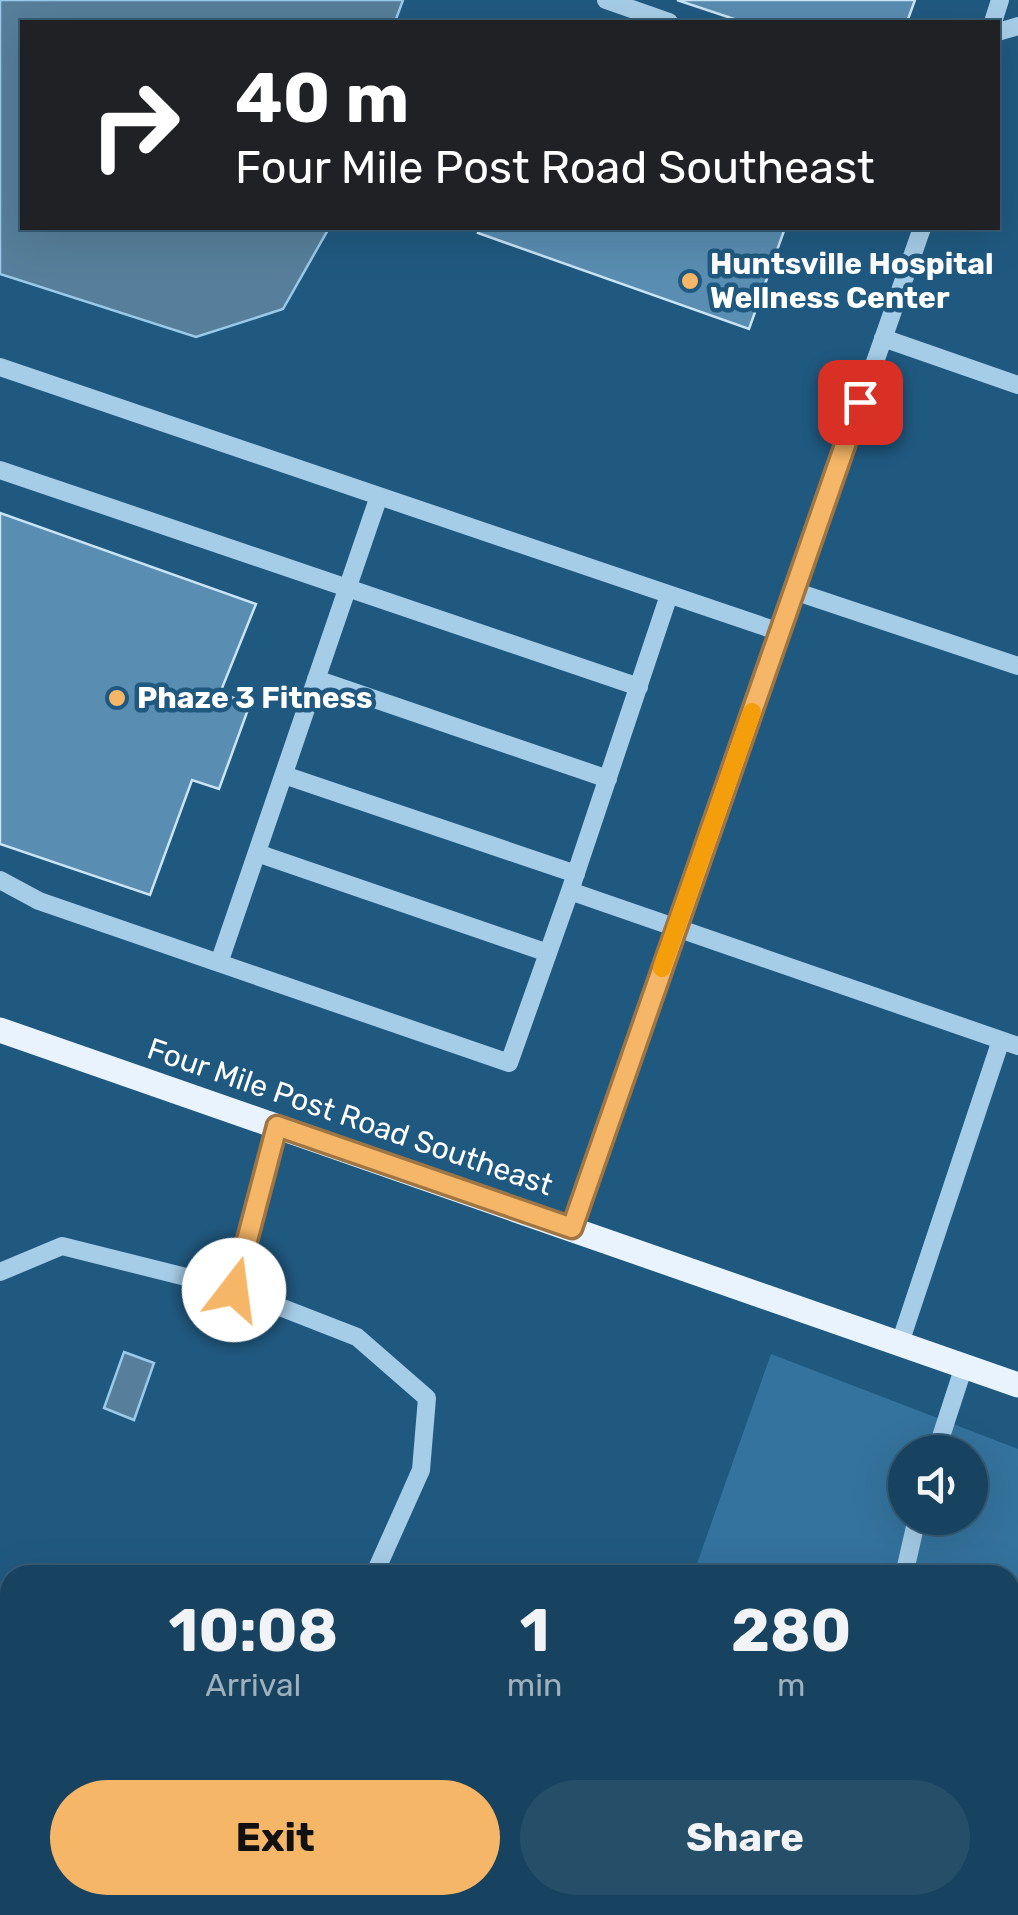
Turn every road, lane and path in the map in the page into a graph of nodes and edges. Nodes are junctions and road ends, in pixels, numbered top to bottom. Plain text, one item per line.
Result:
1 (606, 0) edge
2 (663, 20) edge
3 (921, 230) edge
4 (883, 338) junction
5 (0, 367) edge
6 (1018, 385) edge
7 (0, 470) edge
8 (379, 496) junction
9 (348, 588) junction
10 (794, 591) junction
11 (670, 595) junction
12 (780, 632) junction
13 (1018, 666) edge
14 (316, 679) junction
15 (639, 686) junction
16 (284, 775) junction
17 (608, 779) junction
18 (257, 853) junction
19 (0, 880) edge
20 (573, 882) junction
21 (676, 929) junction
22 (548, 954) junction
23 (220, 963) junction
24 (0, 1030) edge
25 (1010, 1043) edge
26 (277, 1126) junction
27 (572, 1228) junction
28 (0, 1272) edge
29 (234, 1290) junction
30 (900, 1343) junction
31 (964, 1366) junction
32 (1018, 1385) edge
33 (942, 1435) edge
34 (913, 1535) edge
35 (378, 1565) edge
36 (906, 1565) edge

1 - 2 street
3 - 4 street
4 - 6 street
4 - 10 street
5 - 8 street
7 - 9 street
8 - 9 street
8 - 11 street
9 - 14 street
9 - 15 street
10 - 12 street
10 - 13 street
11 - 12 street
11 - 15 street
12 - 21 street
14 - 16 street
14 - 17 street
15 - 17 street
16 - 18 street
16 - 20 street
17 - 20 street
18 - 22 street
18 - 23 street
19 - 23 street
20 - 21 street
20 - 22 street
21 - 25 street
21 - 27 street
22 - 23 street
24 - 26 main road, Four Mile Post Road Southeast
25 - 30 street
26 - 27 main road, Four Mile Post Road Southeast
26 - 29 street
27 - 30 main road, Four Mile Post Road Southeast
28 - 29 street
29 - 35 street
30 - 31 main road, Four Mile Post Road Southeast
31 - 32 main road, Four Mile Post Road Southeast
31 - 33 street
34 - 36 street

